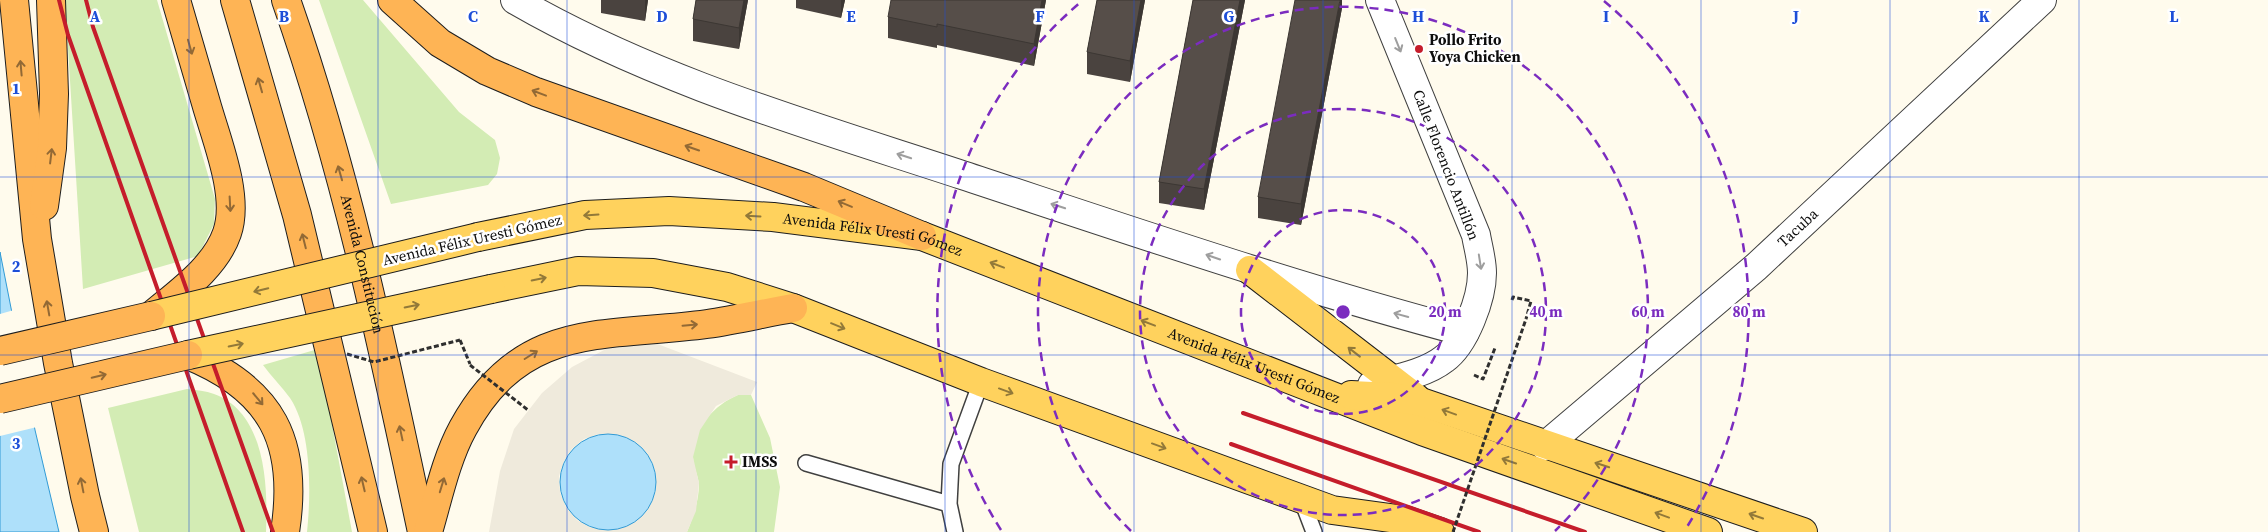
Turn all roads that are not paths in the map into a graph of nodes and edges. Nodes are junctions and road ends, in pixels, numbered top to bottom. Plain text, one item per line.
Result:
1 (14, 0) edge
2 (51, 0) edge
3 (176, 0) edge
4 (235, 0) edge
5 (286, 0) edge
6 (392, 0) edge
7 (515, 0) edge
8 (1380, 0) edge
9 (2042, 0) edge
10 (922, 236) junction
11 (37, 239) junction
12 (1250, 270) junction
13 (793, 308) junction
14 (151, 316) junction
15 (1465, 332) junction
16 (0, 351) edge
17 (188, 355) junction
18 (1390, 380) junction
19 (981, 382) junction
20 (1332, 395) junction
21 (0, 399) edge
22 (1421, 402) junction
23 (1545, 446) junction
24 (806, 464) dead end
25 (1301, 498) junction
26 (949, 504) junction
27 (1332, 510) junction
28 (94, 532) edge
29 (285, 532) edge
30 (373, 532) edge
31 (422, 532) edge
32 (428, 532) edge
33 (955, 532) edge
34 (1314, 532) edge
35 (1364, 532) edge
36 (1440, 532) edge
37 (1708, 532) edge
38 (1802, 532) edge

11 -> 1 highway
11 -> 2 highway
3 -> 14 highway
30 -> 4 highway
31 -> 5 highway, Avenida Constitución
10 -> 6 highway
12 -> 7 street
8 -> 15 street, Calle Florencio Antillón
9 - 23 street, Tacuba
10 -> 14 main road, Avenida Félix Uresti Gómez, bridge
20 -> 10 main road, Avenida Félix Uresti Gómez
28 -> 11 highway
15 -> 12 street
18 -> 12 main road
17 -> 13 main road, bridge
13 -> 19 main road
32 -> 13 highway
14 - 16 highway, Avenida Félix Uresti Gómez, bridge
15 - 18 street, Calle Florencio Antillón
21 -> 17 highway, bridge
17 -> 29 highway
18 - 20 street, Calle Florencio Antillón
18 - 22 main road
19 -> 25 main road
19 - 26 lane
20 - 22 main road
37 -> 20 main road, Avenida Félix Uresti Gómez
23 -> 22 main road
38 -> 23 main road
24 - 26 lane
25 - 27 main road
25 - 34 lane
26 - 33 lane
27 - 35 main road
27 - 36 main road

